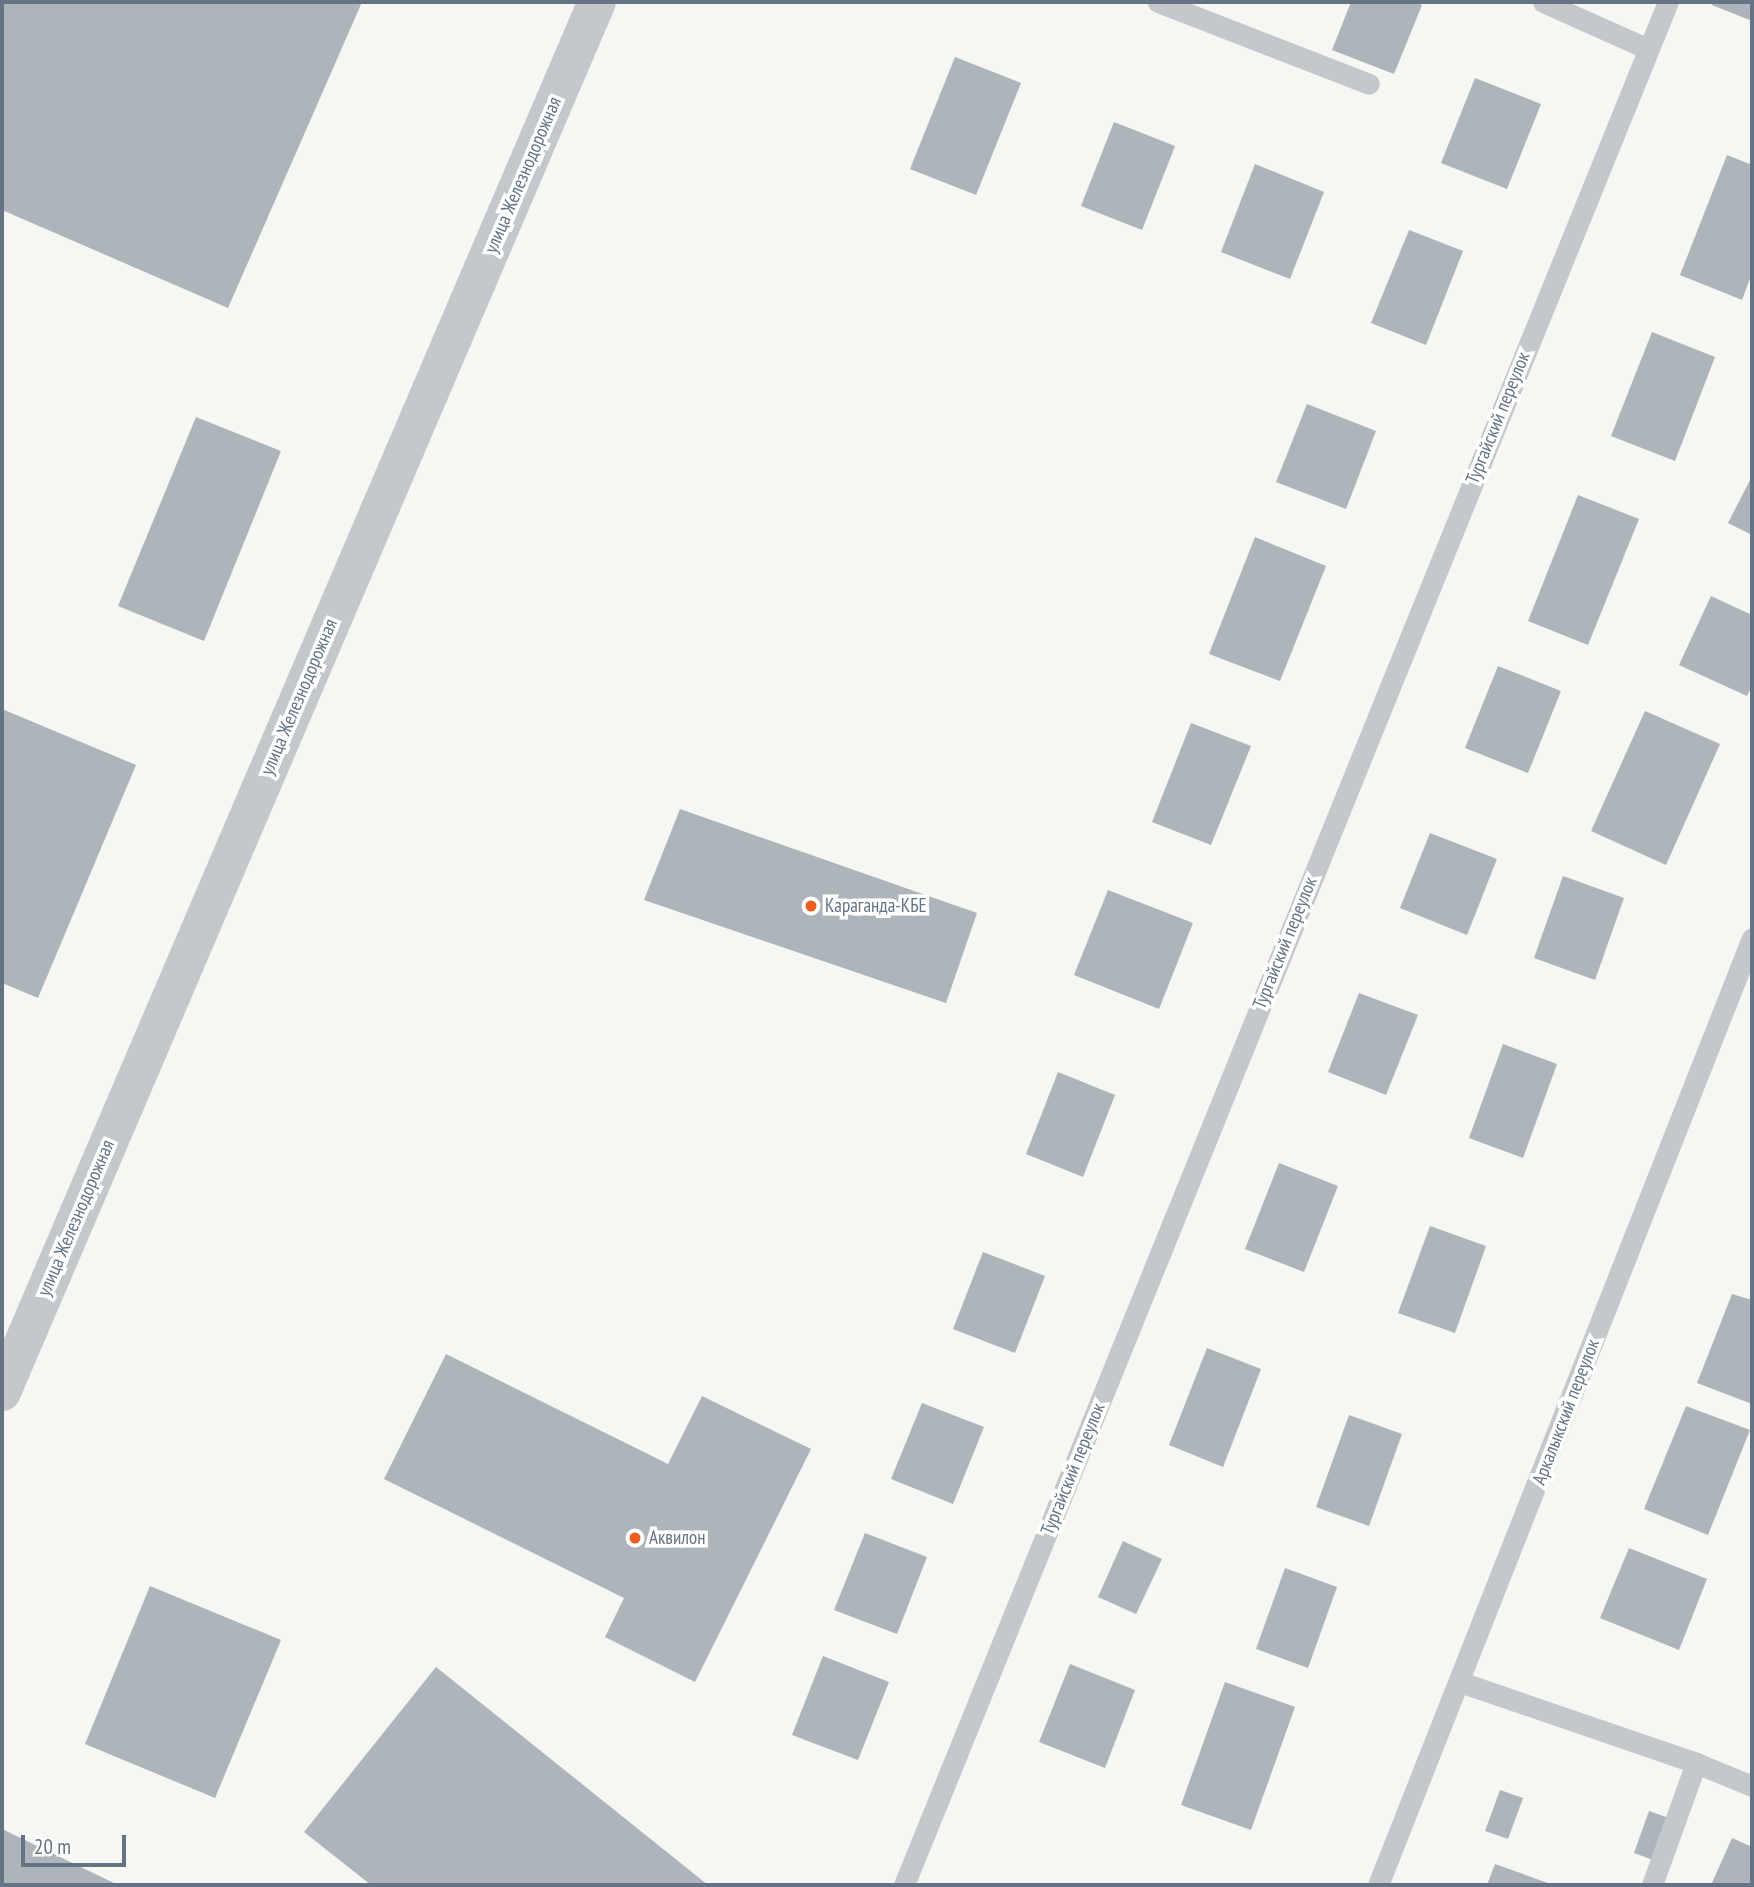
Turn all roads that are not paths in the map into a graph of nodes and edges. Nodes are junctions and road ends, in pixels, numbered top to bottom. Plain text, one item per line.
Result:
1 (597, 2) edge
2 (1158, 2) edge
3 (1543, 2) edge
4 (1668, 2) edge
5 (1648, 49) junction
6 (1369, 84) dead end
7 (1752, 938) edge
8 (2, 1392) edge
9 (1460, 1682) junction
10 (1696, 1763) junction
11 (1752, 1786) edge
12 (904, 1885) edge
13 (1378, 1885) edge
14 (1652, 1885) edge

1 - 8 street, улица Железнодорожная
2 - 6 lane
3 - 5 lane
4 - 5 lane, Тургайский переулок
5 - 12 lane, Тургайский переулок
7 - 9 lane, Аркалыкский переулок
9 - 10 lane
9 - 13 lane, Аркалыкский переулок
10 - 11 lane
10 - 14 lane

